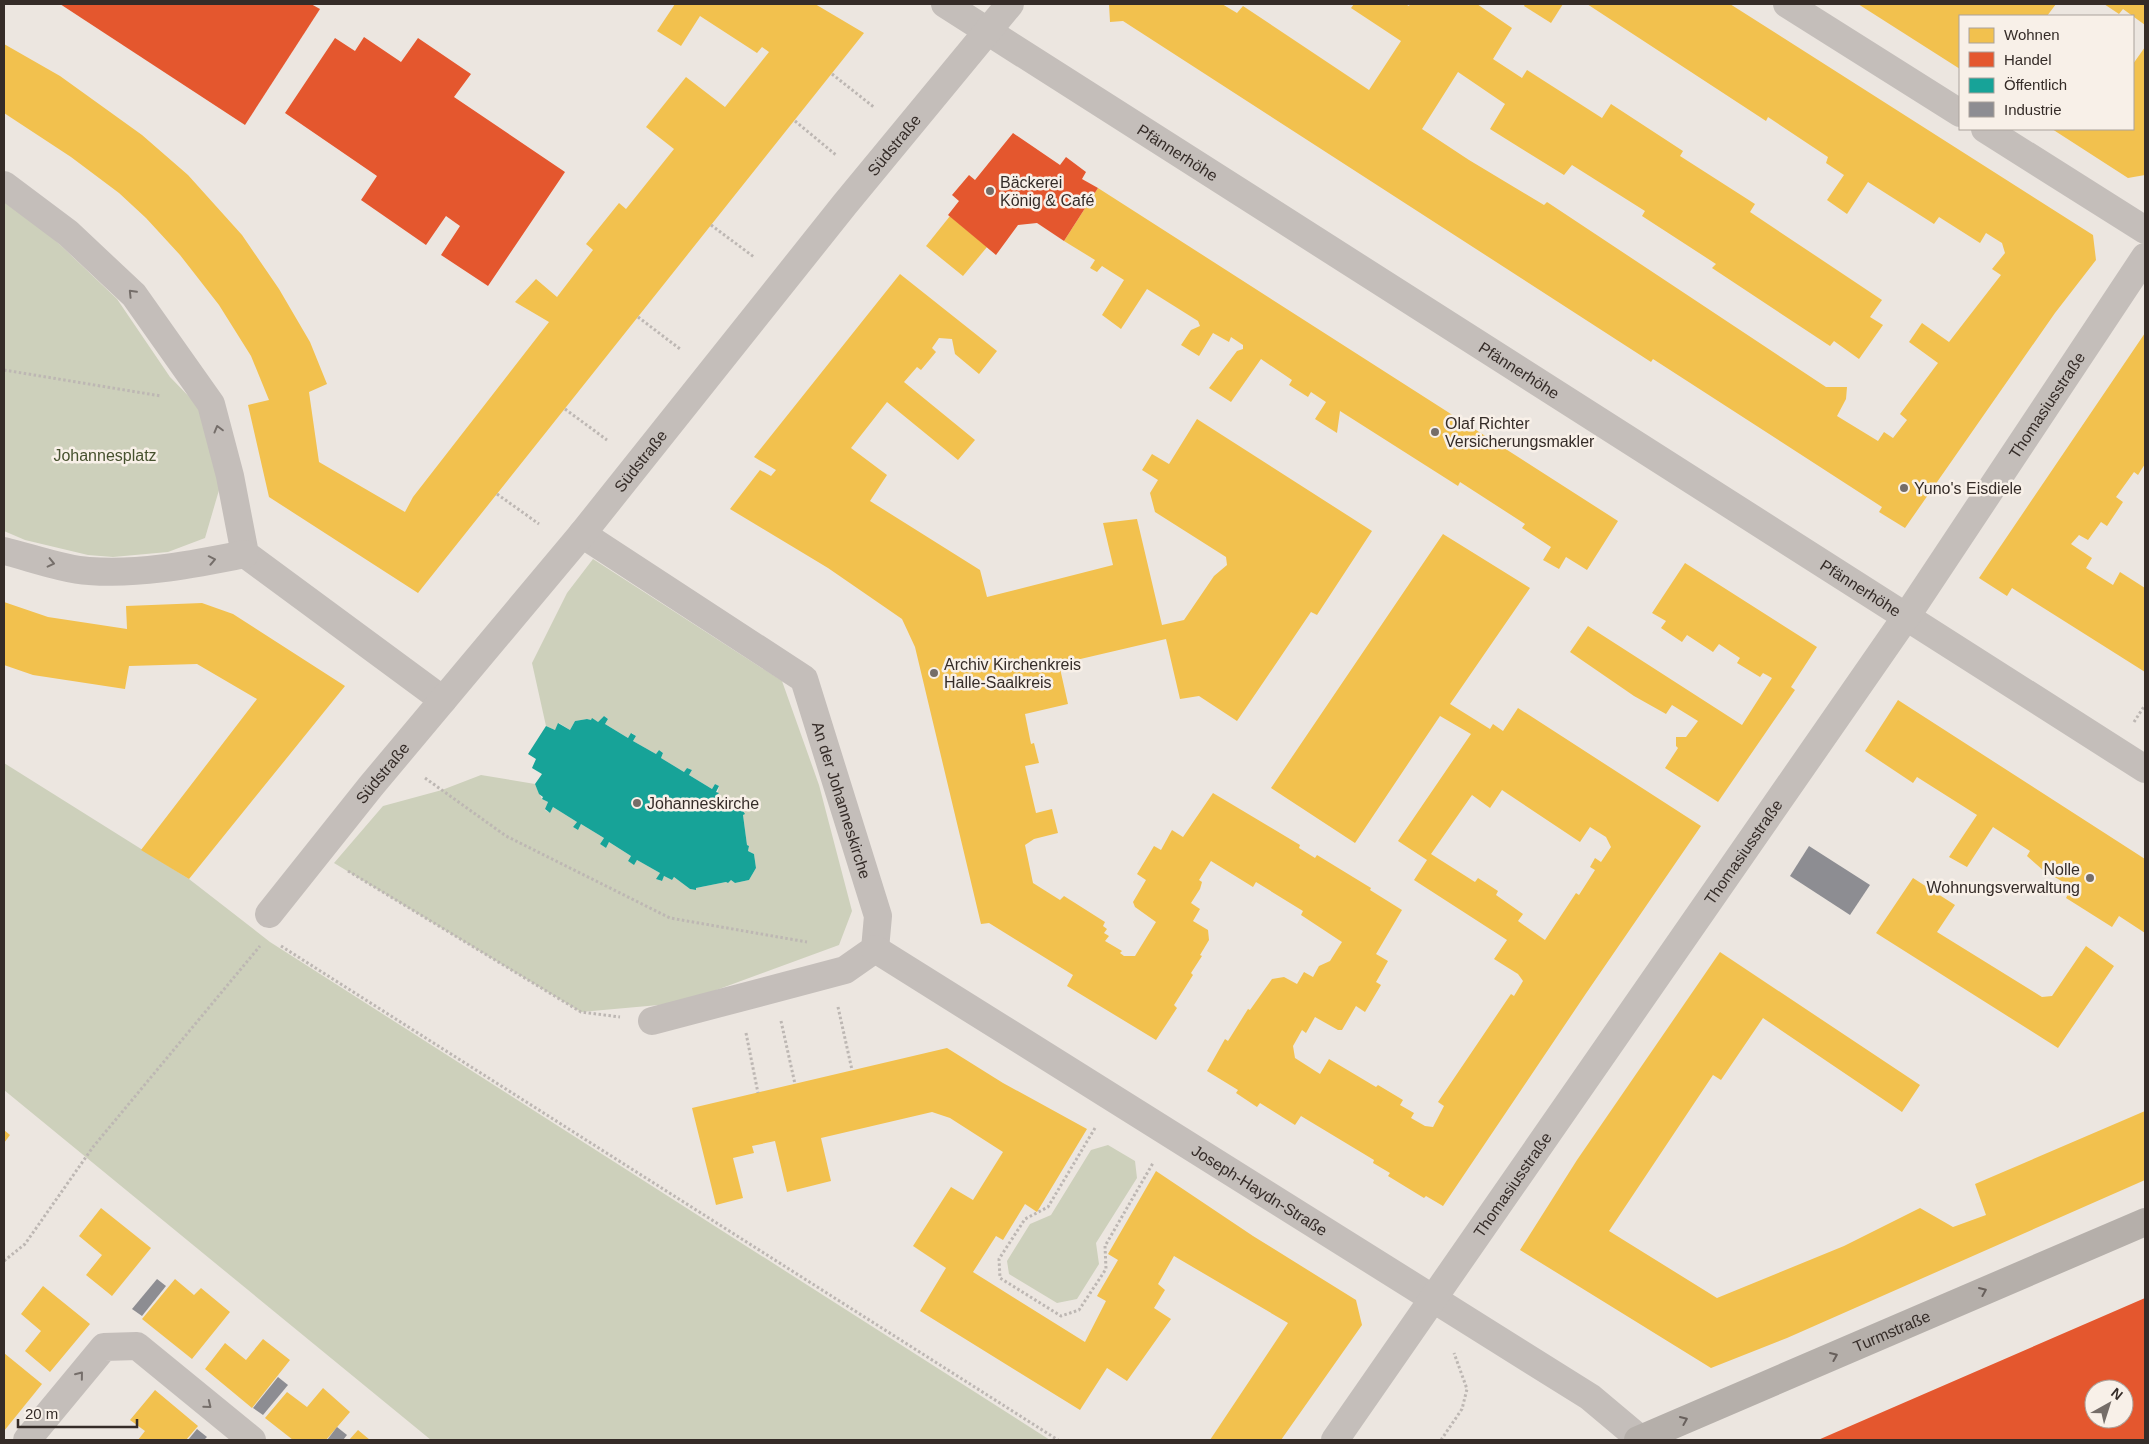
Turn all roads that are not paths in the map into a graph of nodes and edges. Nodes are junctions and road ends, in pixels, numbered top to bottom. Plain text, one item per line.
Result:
1 (945, 4) edge
2 (1010, 4) edge
3 (1787, 4) edge
4 (987, 32) junction
5 (1959, 112) edge
6 (1987, 130) edge
7 (4, 185) edge
8 (2145, 230) edge
9 (2145, 258) edge
10 (582, 534) junction
11 (4, 552) edge
12 (245, 554) junction
13 (1906, 617) junction
14 (444, 700) junction
15 (2145, 769) edge
16 (269, 914) dead end
17 (875, 949) junction
18 (652, 1020) road end
19 (2145, 1222) edge
20 (1434, 1299) junction
21 (27, 1440) edge
22 (252, 1440) edge
23 (1335, 1440) edge
24 (1639, 1440) edge

1 - 4 street, Pfännerhöhe
2 - 4 street, Südstraße
3 - 5 street
4 - 10 street, Südstraße
4 - 13 street, Pfännerhöhe
6 - 8 street
12 -> 7 street
9 - 13 street, Thomasiusstraße
10 - 14 street, Südstraße
10 - 17 street, An der Johanneskirche
11 -> 12 street
12 - 14 street
13 - 15 street, Pfännerhöhe
13 - 20 street, Thomasiusstraße
14 - 16 street, Südstraße
17 - 18 street
17 - 20 street, Joseph-Haydn-Straße
24 -> 19 street, Turmstraße
20 - 23 street, Thomasiusstraße
20 - 24 street, Joseph-Haydn-Straße
21 -> 22 street

